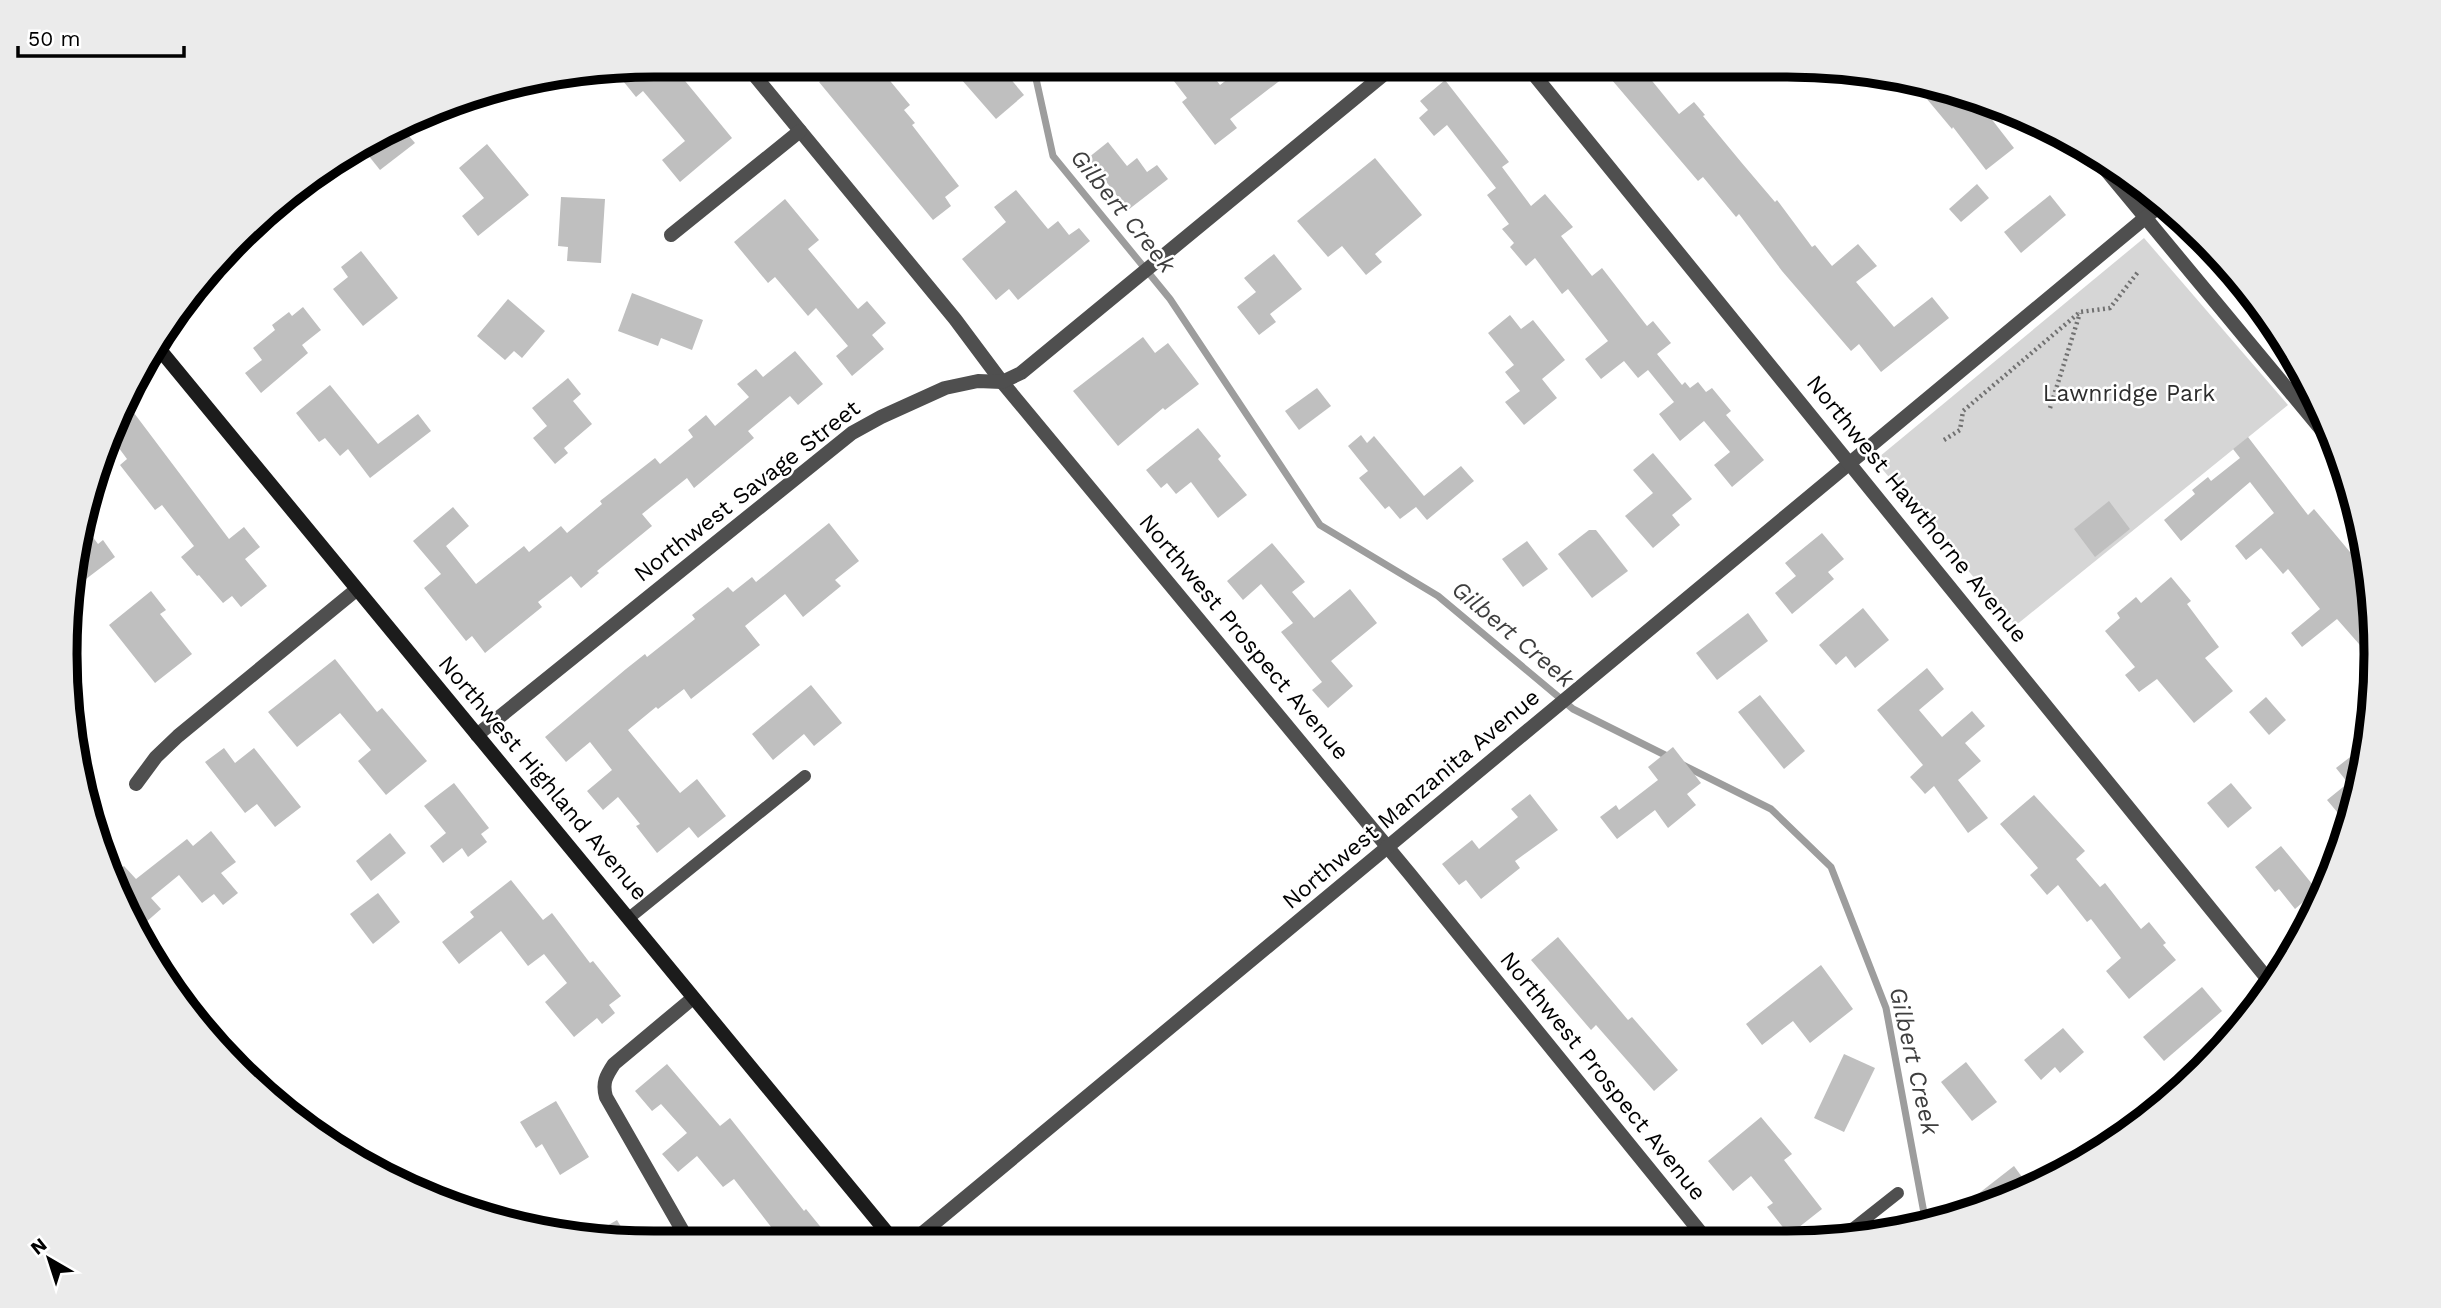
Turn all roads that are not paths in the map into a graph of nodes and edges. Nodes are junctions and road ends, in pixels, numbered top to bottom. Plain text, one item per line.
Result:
1 (756, 77) edge
2 (1380, 77) edge
3 (1536, 77) edge
4 (800, 131) junction
5 (2110, 175) edge
6 (2154, 209) edge
7 (2144, 218) junction
8 (671, 235) dead end
9 (162, 352) edge
10 (1002, 382) junction
11 (2315, 422) edge
12 (1850, 462) junction
13 (356, 590) junction
14 (477, 735) junction
15 (805, 776) dead end
16 (136, 784) dead end
17 (1389, 848) junction
18 (629, 918) junction
19 (2266, 977) edge
20 (693, 998) junction
21 (1898, 1193) dead end
22 (1856, 1227) edge
23 (682, 1231) edge
24 (886, 1231) edge
25 (925, 1231) edge
26 (1700, 1231) edge

1 - 4 street, Northwest Prospect Avenue
2 - 10 street, Northwest Savage Street
3 - 12 street, Northwest Hawthorne Avenue
4 - 8 street
4 - 10 street, Northwest Prospect Avenue
5 - 7 street
6 - 7 street, Northwest Manzanita Avenue
7 - 11 street
7 - 12 street, Northwest Manzanita Avenue
9 - 13 main road, Northwest Highland Avenue
10 - 14 street, Northwest Savage Street
10 - 17 street, Northwest Prospect Avenue
12 - 17 street, Northwest Manzanita Avenue
12 - 19 street, Northwest Hawthorne Avenue
13 - 14 main road, Northwest Highland Avenue
13 - 16 street
14 - 18 main road, Northwest Highland Avenue
15 - 18 lane
17 - 25 street, Northwest Manzanita Avenue
17 - 26 street, Northwest Prospect Avenue
18 - 20 main road, Northwest Highland Avenue
20 - 23 street
20 - 24 main road, Northwest Highland Avenue
21 - 22 lane

